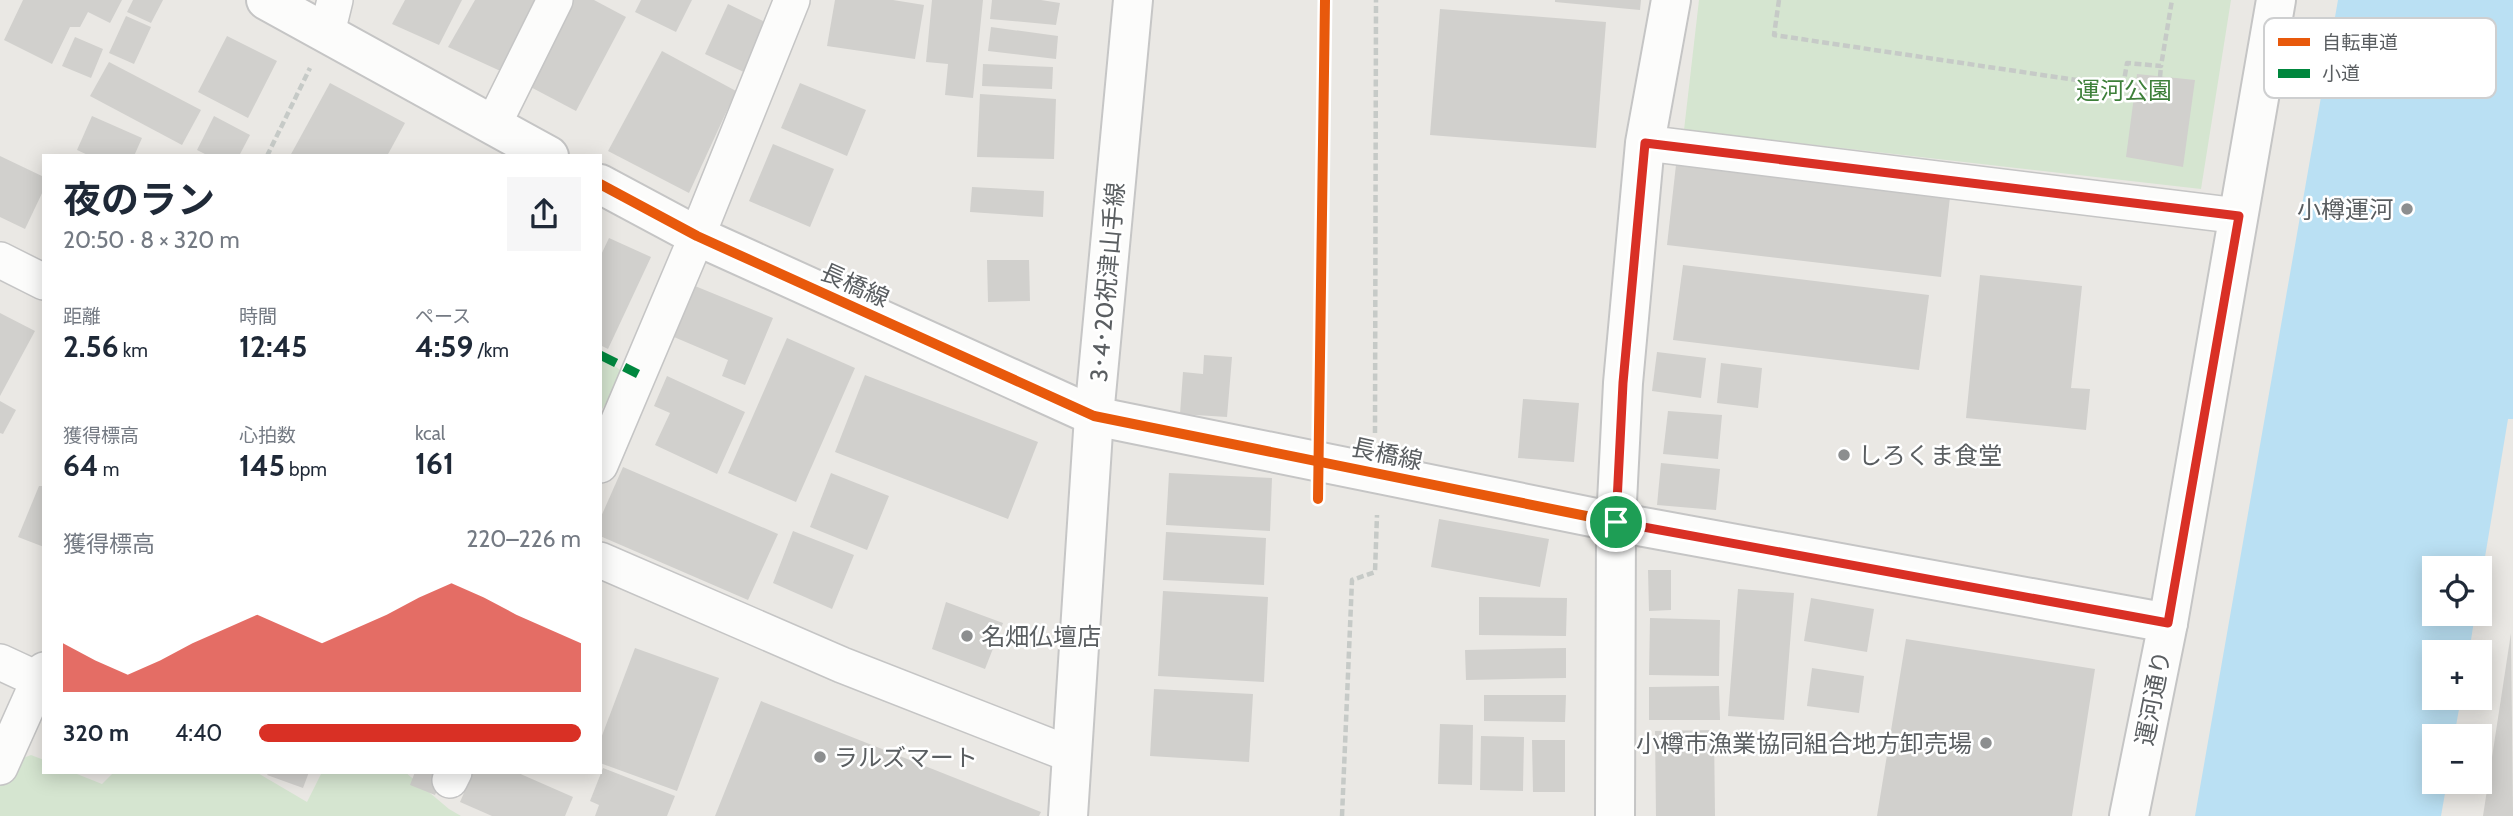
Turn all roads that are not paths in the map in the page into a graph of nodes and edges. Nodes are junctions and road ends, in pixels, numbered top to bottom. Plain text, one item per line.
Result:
1 (266, 0) edge
2 (555, 0) edge
3 (792, 0) edge
4 (1133, 0) edge
5 (1671, 0) edge
6 (2276, 0) edge
7 (331, 16) edge
8 (2273, 18) edge
9 (2264, 70) edge
10 (493, 125) junction
11 (1645, 143) junction
12 (545, 154) edge
13 (602, 185) edge
14 (2239, 216) junction
15 (697, 236) junction
16 (0, 260) edge
17 (42, 281) edge
18 (1094, 416) junction
19 (602, 460) edge
20 (1616, 522) junction
21 (602, 561) edge
22 (2168, 623) junction
23 (0, 662) edge
24 (42, 675) edge
25 (1072, 755) junction
26 (0, 767) edge
27 (1068, 816) edge
28 (1615, 816) edge
29 (2129, 816) edge

1 - 7 street
2 - 10 street
3 - 15 street
4 - 18 street, 3･4･20祝津山手線
5 - 11 street
6 - 8 street, 運河通り
7 - 10 street
9 - 14 street, 運河通り
10 - 12 street
11 - 14 street
11 - 20 street
13 - 15 street, 長橋線
14 - 22 street, 運河通り
15 - 18 street, 長橋線
15 - 19 street
16 - 17 street
18 - 20 street, 長橋線
18 - 25 street, 3･4･20祝津山手線
20 - 22 street, 長橋線
20 - 28 street
21 - 25 street
22 - 29 street, 運河通り
23 - 24 street
24 - 26 street
25 - 27 street, 3･4･20祝津山手線

